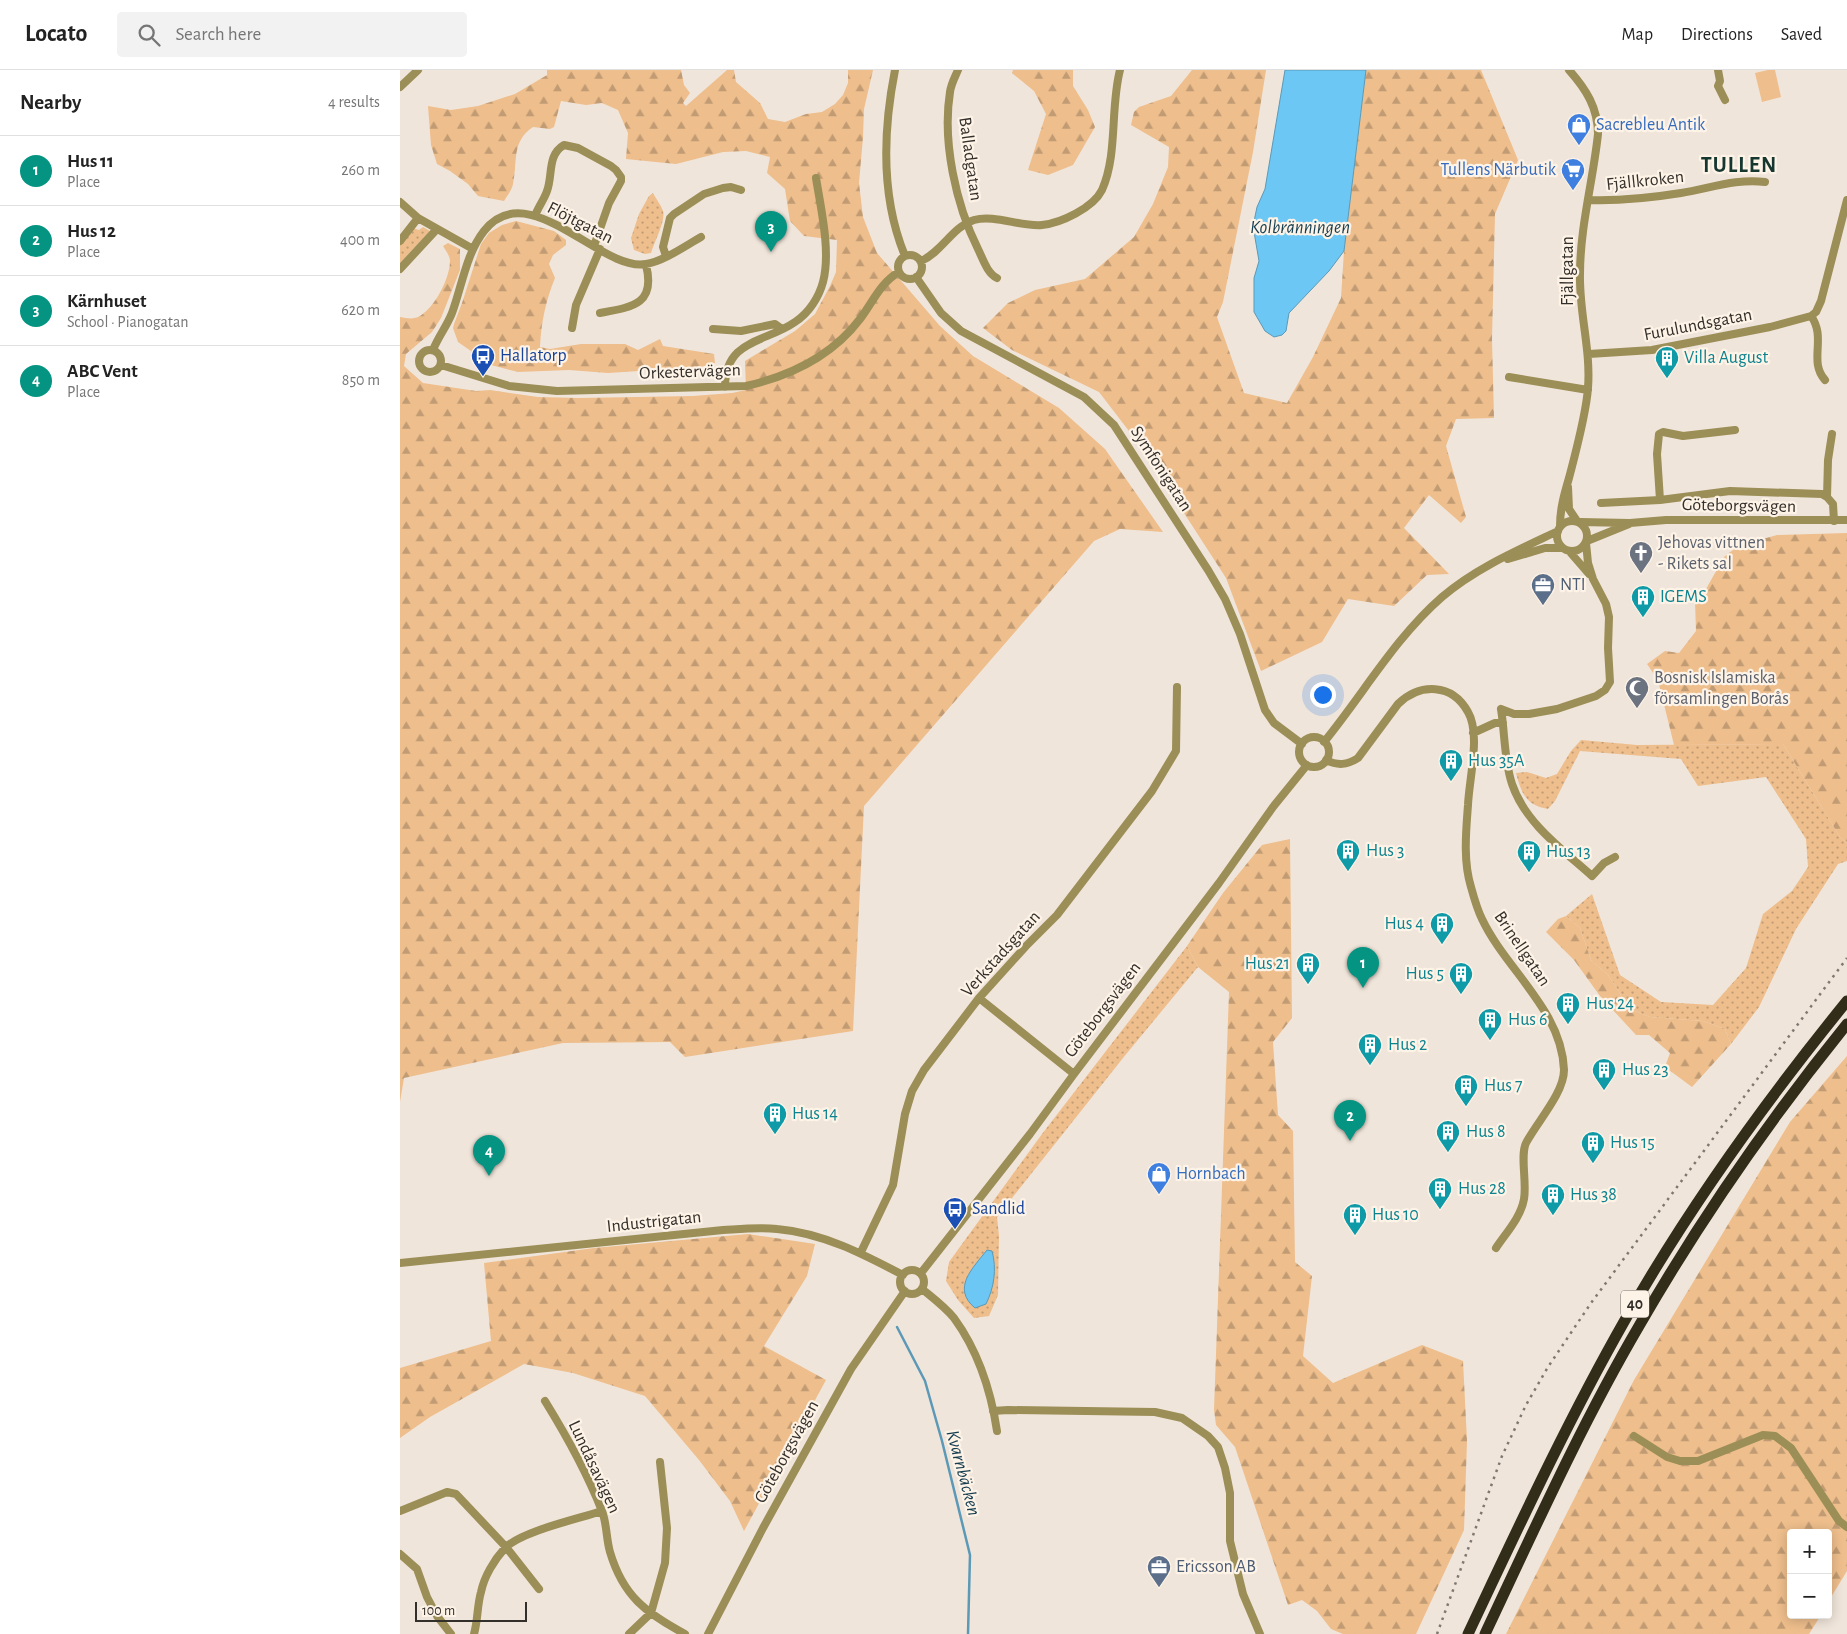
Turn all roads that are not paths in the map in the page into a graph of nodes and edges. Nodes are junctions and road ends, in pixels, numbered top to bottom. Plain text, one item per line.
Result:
1 (418, 70) edge
2 (895, 70) edge
3 (958, 70) edge
4 (1120, 70) edge
5 (1569, 70) edge
6 (1718, 70) edge
7 (400, 87) edge
8 (1726, 100) dead end
9 (816, 178) dead end
10 (1765, 182) dead end
11 (740, 190) dead end
12 (1588, 200) junction
13 (1847, 200) edge
14 (400, 202) edge
15 (535, 216) junction
16 (418, 218) junction
17 (966, 223) junction
18 (437, 229) junction
19 (701, 237) dead end
20 (400, 241) edge
21 (597, 247) junction
22 (473, 249) junction
23 (666, 256) junction
24 (905, 256) junction
25 (921, 261) junction
26 (646, 264) junction
27 (400, 269) edge
28 (899, 272) junction
29 (916, 277) junction
30 (997, 278) dead end
31 (600, 313) dead end
32 (1811, 316) junction
33 (572, 328) dead end
34 (713, 329) dead end
35 (782, 329) junction
36 (432, 350) junction
37 (1589, 354) junction
38 (441, 365) junction
39 (1509, 378) dead end
40 (1825, 380) dead end
41 (725, 387) junction
42 (1588, 390) junction
43 (1736, 430) dead end
44 (1832, 434) dead end
45 (1568, 480) junction
46 (1826, 497) junction
47 (1660, 500) junction
48 (1601, 503) dead end
49 (1847, 520) edge
50 (1834, 521) junction
51 (1578, 522) junction
52 (1630, 523) junction
53 (1559, 529) junction
54 (1586, 542) junction
55 (1566, 549) junction
56 (1499, 561) junction
57 (1594, 579) junction
58 (1176, 687) dead end
59 (1503, 722) junction
60 (1473, 733) junction
61 (1324, 742) junction
62 (1302, 744) junction
63 (1326, 760) junction
64 (1307, 765) junction
65 (1615, 857) dead end
66 (979, 998) junction
67 (1847, 1001) edge
68 (1847, 1024) edge
69 (1074, 1074) junction
70 (1496, 1248) dead end
71 (861, 1252) junction
72 (400, 1263) edge
73 (921, 1273) junction
74 (903, 1275) junction
75 (922, 1289) junction
76 (905, 1291) junction
77 (545, 1401) dead end
78 (993, 1412) junction
79 (997, 1431) dead end
80 (1634, 1436) dead end
81 (660, 1462) dead end
82 (400, 1511) edge
83 (602, 1511) junction
84 (1847, 1526) edge
85 (506, 1547) junction
86 (400, 1554) edge
87 (539, 1589) dead end
88 (651, 1613) junction
89 (450, 1634) edge
90 (474, 1634) edge
91 (629, 1634) edge
92 (685, 1634) edge
93 (708, 1634) edge
94 (1260, 1634) edge
95 (1468, 1634) edge
96 (1485, 1634) edge

1 - 7 street
2 - 24 street
3 - 17 street, Balladgatan
4 - 17 street
5 - 12 street, Fjällgatan
6 - 8 street
9 - 35 street
10 - 12 street, Fjällkroken
11 - 23 street
12 - 37 street, Fjällgatan
13 - 32 street
14 - 16 street
15 - 21 street, Flöjtgatan
15 - 21 street
15 - 22 street, Flöjtgatan
16 - 18 street
16 - 20 street
17 - 25 street
17 - 30 street, Balladgatan
18 - 22 street
18 - 27 street
19 - 23 street, Flöjtgatan
21 - 26 street, Flöjtgatan
21 - 33 street
22 - 36 street, Flöjtgatan
23 - 26 street, Flöjtgatan
24 - 25 street
24 - 28 street
25 - 29 street
26 - 31 street
28 - 29 street
28 - 41 street, Orkestervägen
29 - 62 street, Symfonigatan
32 - 37 street, Furulundsgatan
32 - 40 street
34 - 35 street
35 - 41 street
36 - 38 street
36 - 38 street
37 - 42 street, Fjällgatan
38 - 41 street, Orkestervägen
39 - 42 street
42 - 45 street, Fjällgatan
43 - 47 street
44 - 46 street
45 - 51 street, Fjällgatan
45 - 53 street, Fjällgatan
46 - 47 street
46 - 50 street
47 - 48 street
49 - 50 street, Göteborgsvägen
50 - 52 street, Göteborgsvägen
51 - 52 street, Göteborgsvägen
51 - 53 street
51 - 54 street
52 - 54 street, Göteborgsvägen
53 - 55 street
53 - 56 street
54 - 55 street
54 - 57 street
55 - 56 street
55 - 57 street
56 - 61 street
57 - 59 street
58 - 66 street, Verkstadsgatan
59 - 60 street
59 - 65 street
60 - 63 street, Brinellgatan
60 - 70 street, Brinellgatan
61 - 62 street
61 - 63 street
62 - 64 street
63 - 64 street
64 - 69 street, Göteborgsvägen
66 - 69 street
66 - 71 street, Verkstadsgatan
67 - 95 highway, 40
68 - 96 highway, 40
69 - 73 street, Göteborgsvägen
71 - 72 street, Industrigatan
71 - 74 street, Industrigatan
73 - 74 street
73 - 75 street
74 - 76 street
75 - 76 street
75 - 78 street
76 - 93 street, Göteborgsvägen
77 - 83 street, Lundåsavägen
78 - 79 street
78 - 94 street
80 - 84 street
81 - 88 street
82 - 85 street
83 - 85 street
83 - 88 street, Lundåsavägen
85 - 87 street
85 - 90 street
86 - 89 street
88 - 91 street
88 - 92 street, Lundåsavägen

